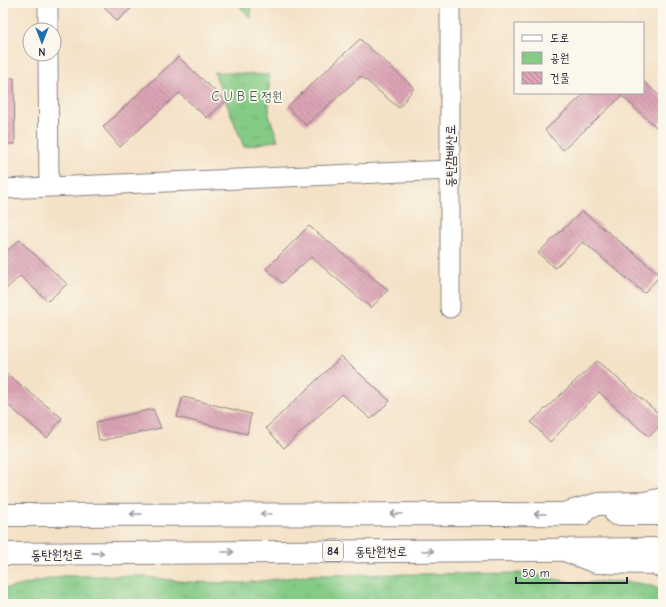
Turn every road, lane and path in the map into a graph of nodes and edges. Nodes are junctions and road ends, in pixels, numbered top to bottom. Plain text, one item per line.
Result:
1 (48, 3) edge
2 (450, 3) edge
3 (48, 22) edge
4 (48, 62) edge
5 (450, 170) junction
6 (49, 187) junction
7 (3, 189) edge
8 (450, 308) dead end
9 (663, 499) edge
10 (563, 514) junction
11 (663, 514) edge
12 (3, 515) edge
13 (562, 549) junction
14 (663, 549) edge
15 (3, 554) edge
16 (663, 567) edge

1 - 3 street
2 - 5 street, 동탄감배산로
4 - 6 street
5 - 6 street
5 - 8 street, 동탄감배산로
6 - 7 street
9 - 10 main road
10 - 11 main road
10 -> 12 main road
13 - 14 main road, 동탄원천로 / 84
15 -> 13 main road, 동탄원천로 / 84
13 - 16 main road

